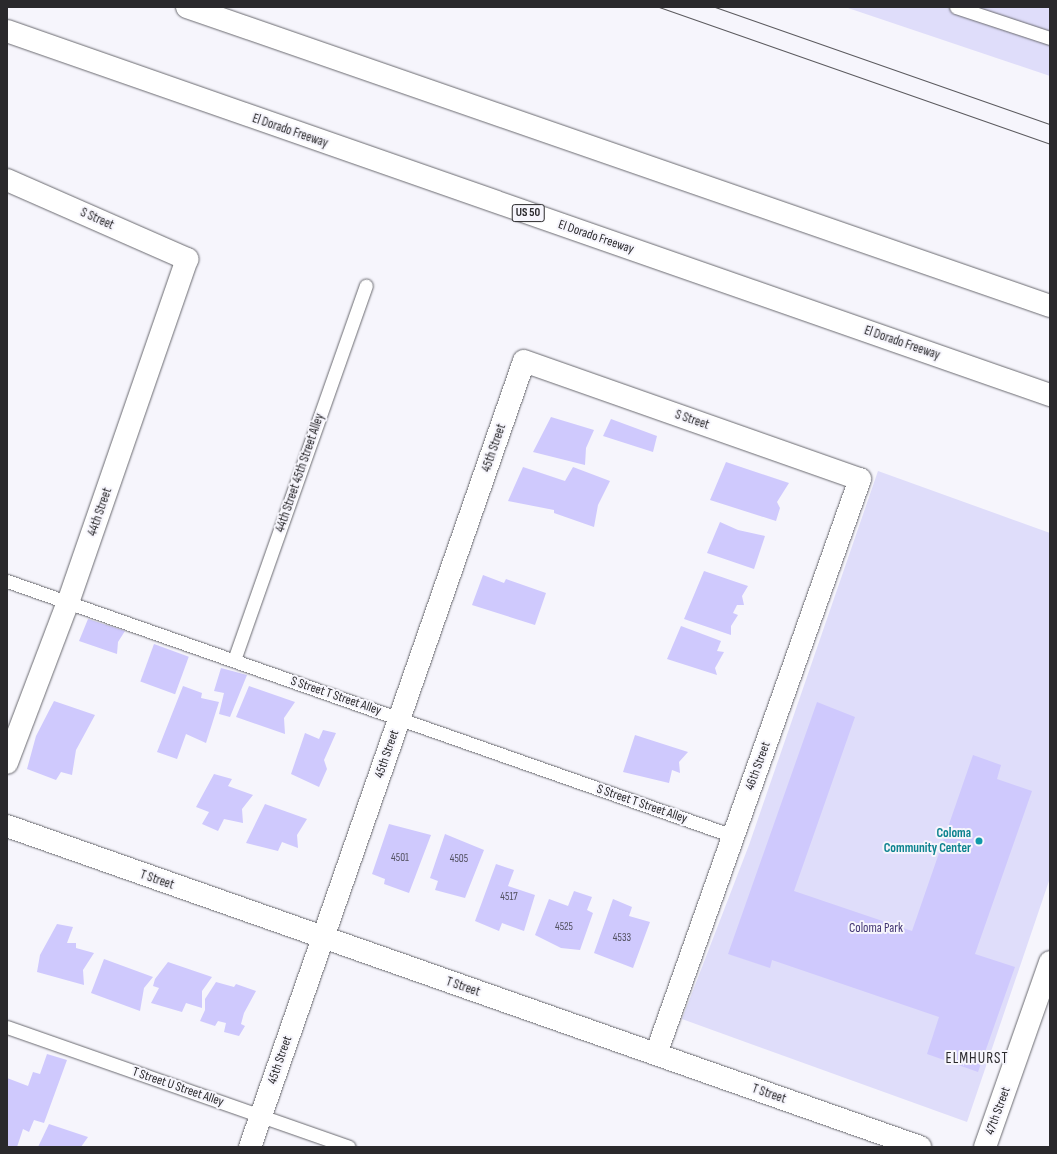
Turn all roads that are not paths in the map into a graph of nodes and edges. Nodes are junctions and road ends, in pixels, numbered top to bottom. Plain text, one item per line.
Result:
1 (187, 7) edge
2 (956, 7) edge
3 (7, 31) edge
4 (1050, 38) edge
5 (7, 180) edge
6 (187, 259) joint
7 (366, 286) dead end
8 (1050, 306) edge
9 (524, 361) joint
10 (1050, 395) edge
11 (860, 479) joint
12 (7, 581) edge
13 (68, 602) junction
14 (234, 660) junction
15 (399, 719) junction
16 (7, 763) edge
17 (7, 826) edge
18 (733, 836) junction
19 (323, 938) junction
20 (1050, 962) edge
21 (7, 1027) edge
22 (656, 1054) junction
23 (260, 1116) junction
24 (250, 1147) edge
25 (349, 1147) edge
26 (920, 1147) edge
27 (985, 1147) edge

1 - 8 main road
2 - 4 lane
3 - 10 main road, El Dorado Freeway / US 50
5 - 6 main road, S Street
6 - 13 main road, 44th Street
7 - 14 lane, 44th Street 45th Street Alley
9 - 11 main road, S Street
9 - 15 main road, 45th Street
11 - 18 main road, 46th Street
12 - 13 lane, S Street T Street Alley
13 - 14 lane, S Street T Street Alley
13 - 16 main road, 44th Street
14 - 15 lane, S Street T Street Alley
15 - 18 lane, S Street T Street Alley
15 - 19 main road, 45th Street
17 - 19 main road, T Street
18 - 22 main road, 46th Street
19 - 22 main road, T Street
19 - 23 main road, 45th Street
20 - 27 main road, 47th Street
21 - 23 lane, T Street U Street Alley
22 - 26 main road, T Street
23 - 24 main road, 45th Street
23 - 25 lane, T Street U Street Alley

